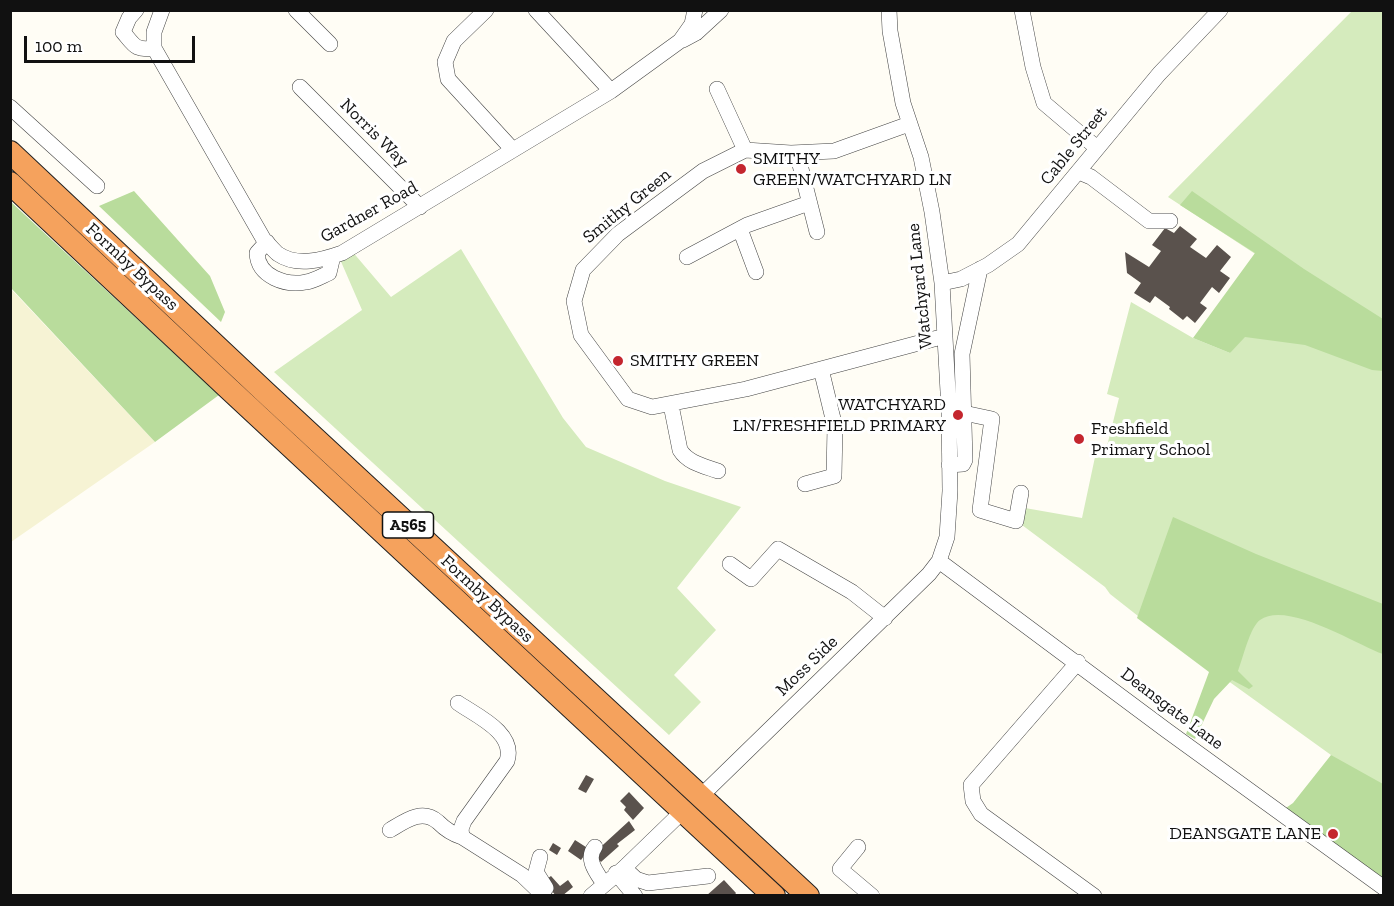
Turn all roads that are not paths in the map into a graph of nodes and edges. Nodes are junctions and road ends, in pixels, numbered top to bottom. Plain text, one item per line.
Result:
1 (136, 10) edge
2 (162, 10) edge
3 (296, 10) edge
4 (486, 10) edge
5 (536, 10) edge
6 (695, 10) edge
7 (721, 10) edge
8 (890, 10) edge
9 (1022, 10) edge
10 (1220, 10) edge
11 (680, 42) junction
12 (330, 44) dead end
13 (154, 48) junction
14 (300, 87) dead end
15 (717, 89) dead end
16 (611, 91) junction
17 (10, 106) edge
18 (909, 124) junction
19 (1097, 148) junction
20 (513, 150) junction
21 (745, 150) junction
22 (10, 152) edge
23 (797, 153) junction
24 (1079, 172) junction
25 (10, 183) edge
26 (97, 186) dead end
27 (809, 203) junction
28 (420, 207) junction
29 (1170, 221) dead end
30 (740, 229) junction
31 (817, 232) dead end
32 (267, 242) junction
33 (333, 256) junction
34 (687, 257) dead end
35 (980, 269) junction
36 (756, 272) dead end
37 (942, 283) junction
38 (945, 336) junction
39 (820, 369) junction
40 (671, 405) junction
41 (964, 413) junction
42 (949, 465) junction
43 (718, 471) dead end
44 (805, 484) dead end
45 (1021, 493) dead end
46 (939, 561) junction
47 (730, 564) dead end
48 (885, 618) junction
49 (1078, 662) junction
50 (458, 703) dead end
51 (700, 797) junction
52 (683, 811) junction
53 (390, 830) dead end
54 (462, 837) junction
55 (595, 847) dead end
56 (858, 847) dead end
57 (540, 857) dead end
58 (620, 870) junction
59 (708, 876) dead end
60 (604, 884) junction
61 (1383, 888) edge
62 (544, 896) edge
63 (552, 896) edge
64 (591, 896) edge
65 (635, 896) edge
66 (774, 896) edge
67 (808, 896) edge
68 (872, 896) edge
69 (1094, 896) edge

1 - 13 street
2 - 13 street
3 - 12 street
4 - 20 street
5 - 16 street
6 - 11 street, Gardner Road
7 - 11 street, Gardner Road
8 - 18 street, Watchyard Lane
9 - 19 street
10 - 19 street, Cable Street
11 - 16 street, Gardner Road
13 - 32 street, Gardner Road
14 - 28 street, Norris Way
15 - 21 street
16 - 20 street, Gardner Road
17 - 26 street
18 - 23 street, Smithy Green
18 - 37 street, Watchyard Lane
19 - 24 street, Cable Street
20 - 28 street, Gardner Road
21 - 23 street, Smithy Green
21 - 40 street, Smithy Green
22 - 51 highway, Formby Bypass / A565
23 - 27 street
24 - 29 street
24 - 35 street, Cable Street
25 - 52 highway, Formby Bypass / A565
27 - 30 street
27 - 31 street
28 - 33 street, Gardner Road
30 - 34 street
30 - 36 street
32 - 33 street, Gardner Road
32 - 33 street
35 - 37 street, Cable Street
35 - 41 street
37 - 38 street, Watchyard Lane
38 - 39 street, Smithy Green
38 - 42 street, Watchyard Lane
39 - 40 street, Smithy Green
39 - 44 street
40 - 43 street
41 - 42 street
41 - 45 street
42 - 46 street, Watchyard Lane
46 - 48 street, Moss Side
46 - 49 street, Deansgate Lane
47 - 48 street
48 - 51 street, Moss Side
49 - 61 street, Deansgate Lane
49 - 69 street
50 - 54 street
51 - 67 highway, Formby Bypass / A565
52 - 58 street
52 - 66 highway, Formby Bypass / A565
53 - 54 street
54 - 62 street
55 - 60 street
56 - 68 street
57 - 63 street
58 - 59 street
58 - 60 street
58 - 65 street
60 - 64 street

